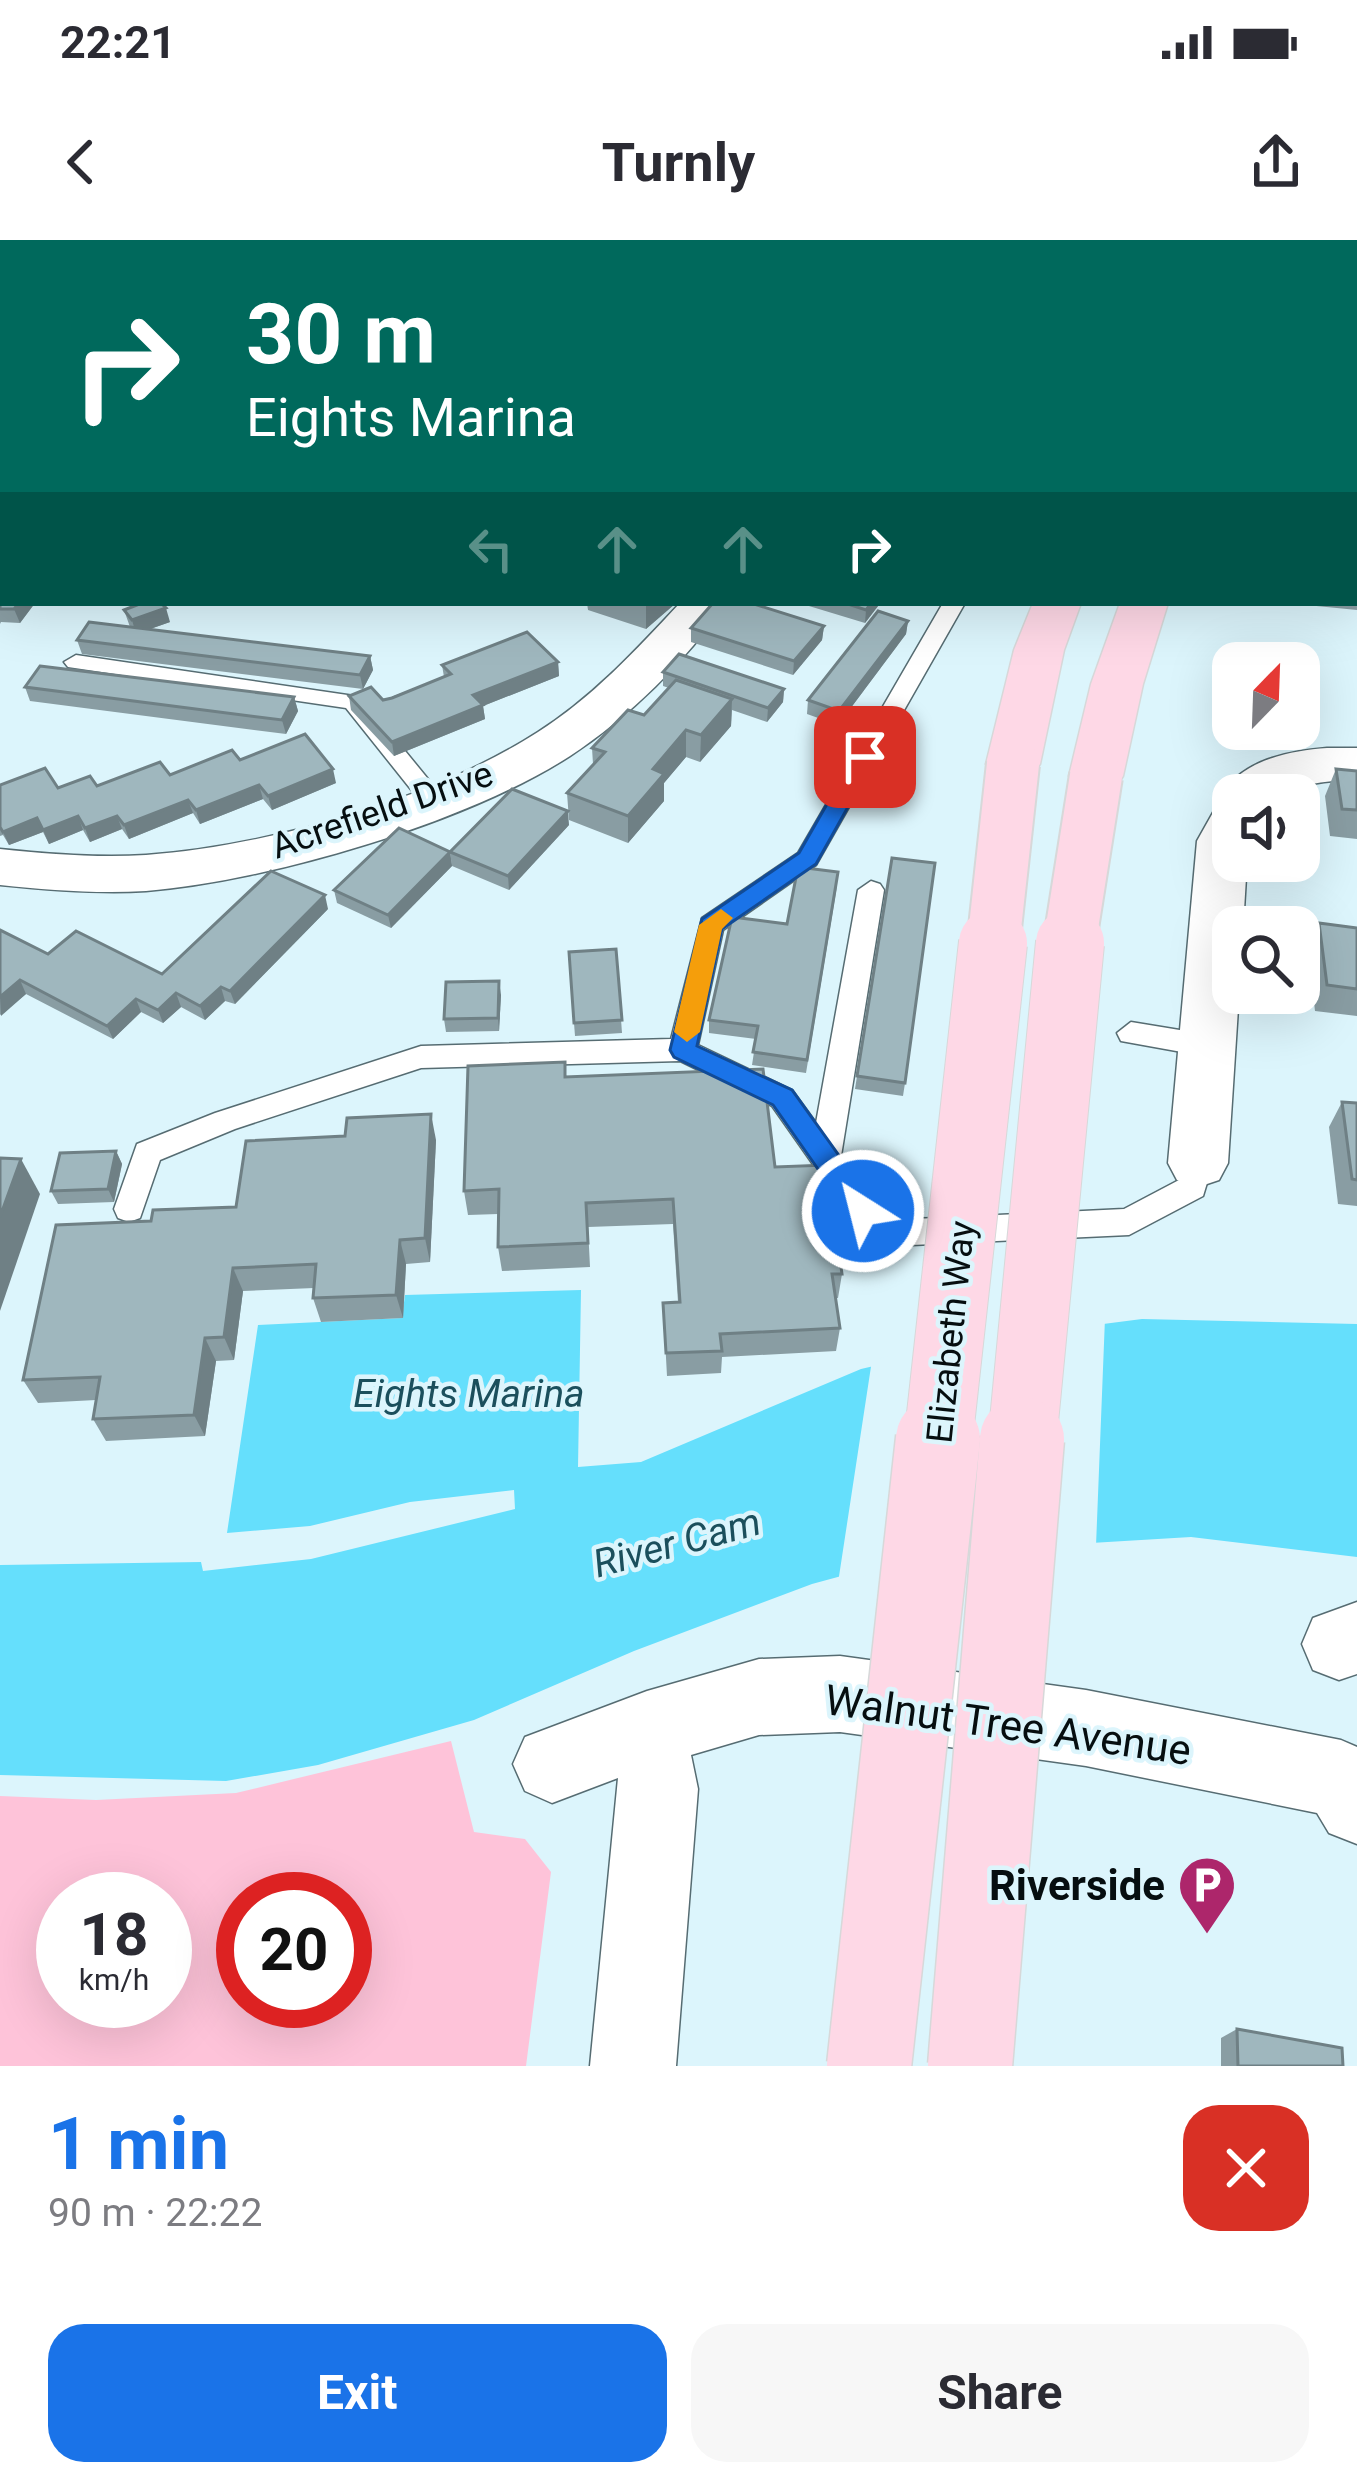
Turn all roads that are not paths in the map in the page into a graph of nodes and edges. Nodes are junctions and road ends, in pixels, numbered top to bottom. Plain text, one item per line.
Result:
1 (701, 606) edge
2 (952, 606) edge
3 (1056, 606) edge
4 (1143, 606) edge
5 (76, 662) dead end
6 (1357, 764) edge
7 (1279, 774) edge
8 (434, 801) junction
9 (0, 867) edge
10 (1219, 882) edge
11 (871, 890) dead end
12 (1131, 1033) dead end
13 (1204, 1046) junction
14 (683, 1050) junction
15 (825, 1159) junction
16 (1198, 1162) joint
17 (129, 1209) dead end
18 (647, 1729) junction
19 (552, 1764) dead end
20 (1357, 1805) edge
21 (633, 2066) edge
22 (869, 2066) edge
23 (970, 2066) edge

1 - 8 street, Acrefield Drive
2 - 14 lane
3 - 22 main road, Elizabeth Way, bridge
4 - 23 main road, bridge
5 - 8 lane
6 - 7 street
8 - 9 street, Acrefield Drive
10 - 13 street
11 - 15 lane
12 - 13 lane
13 - 16 street
14 - 15 lane
14 - 17 lane
15 - 16 lane
18 - 19 street, Walnut Tree Avenue
18 - 20 street, Walnut Tree Avenue
18 - 21 street

